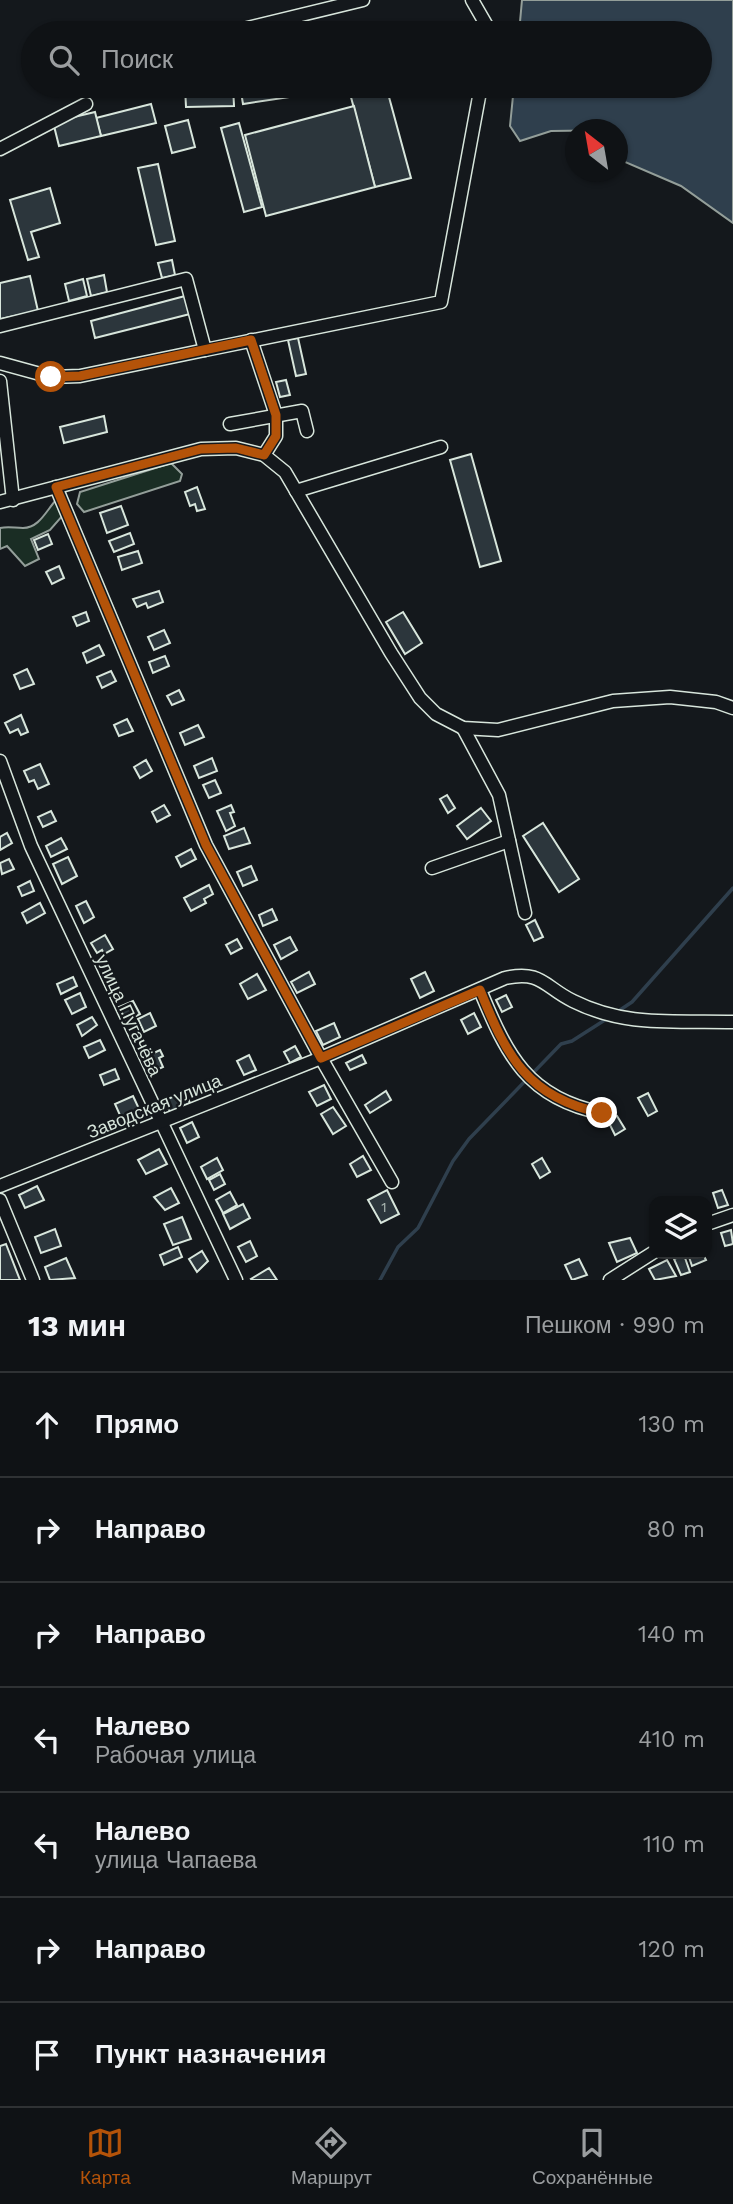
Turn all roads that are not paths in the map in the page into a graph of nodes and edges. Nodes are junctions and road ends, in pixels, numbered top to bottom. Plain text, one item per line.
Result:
1 (363, 0) edge
2 (472, 0) edge
3 (276, 21) edge
4 (484, 21) edge
5 (479, 98) edge
6 (86, 104) dead end
7 (0, 149) edge
8 (0, 326) edge
9 (251, 340) junction
10 (205, 350) junction
11 (0, 363) edge
12 (0, 381) edge
13 (276, 415) junction
14 (230, 424) dead end
15 (307, 431) dead end
16 (441, 447) dead end
17 (264, 455) junction
18 (56, 487) junction
19 (296, 491) junction
20 (7, 501) edge
21 (733, 708) edge
22 (463, 728) junction
23 (0, 761) edge
24 (509, 841) junction
25 (432, 868) dead end
26 (525, 914) dead end
27 (480, 990) junction
28 (733, 1022) edge
29 (321, 1058) junction
30 (602, 1113) dead end
31 (160, 1122) junction
32 (392, 1182) dead end
33 (0, 1186) edge
34 (0, 1200) edge
35 (733, 1215) edge
36 (712, 1222) edge
37 (649, 1255) edge
38 (33, 1280) edge
39 (236, 1280) edge
40 (610, 1280) edge

1 - 3 street
2 - 4 street
5 - 9 street
6 - 7 street
8 - 10 street
9 - 10 street
9 - 13 street
10 - 11 street
12 - 20 street
13 - 14 street
13 - 15 street
13 - 17 street
16 - 19 street
17 - 18 street
17 - 19 street
18 - 20 street
18 - 29 street
19 - 22 street
21 - 22 street
22 - 24 street
23 - 31 street, улица Пугачёва
24 - 25 street
24 - 26 street
27 - 28 street, Заводская улица
27 - 29 street, Заводская улица
27 - 30 street
29 - 31 street, Заводская улица
29 - 32 street
31 - 33 street, Заводская улица
31 - 39 street, улица Пугачёва
34 - 38 street
35 - 36 street
37 - 40 street

